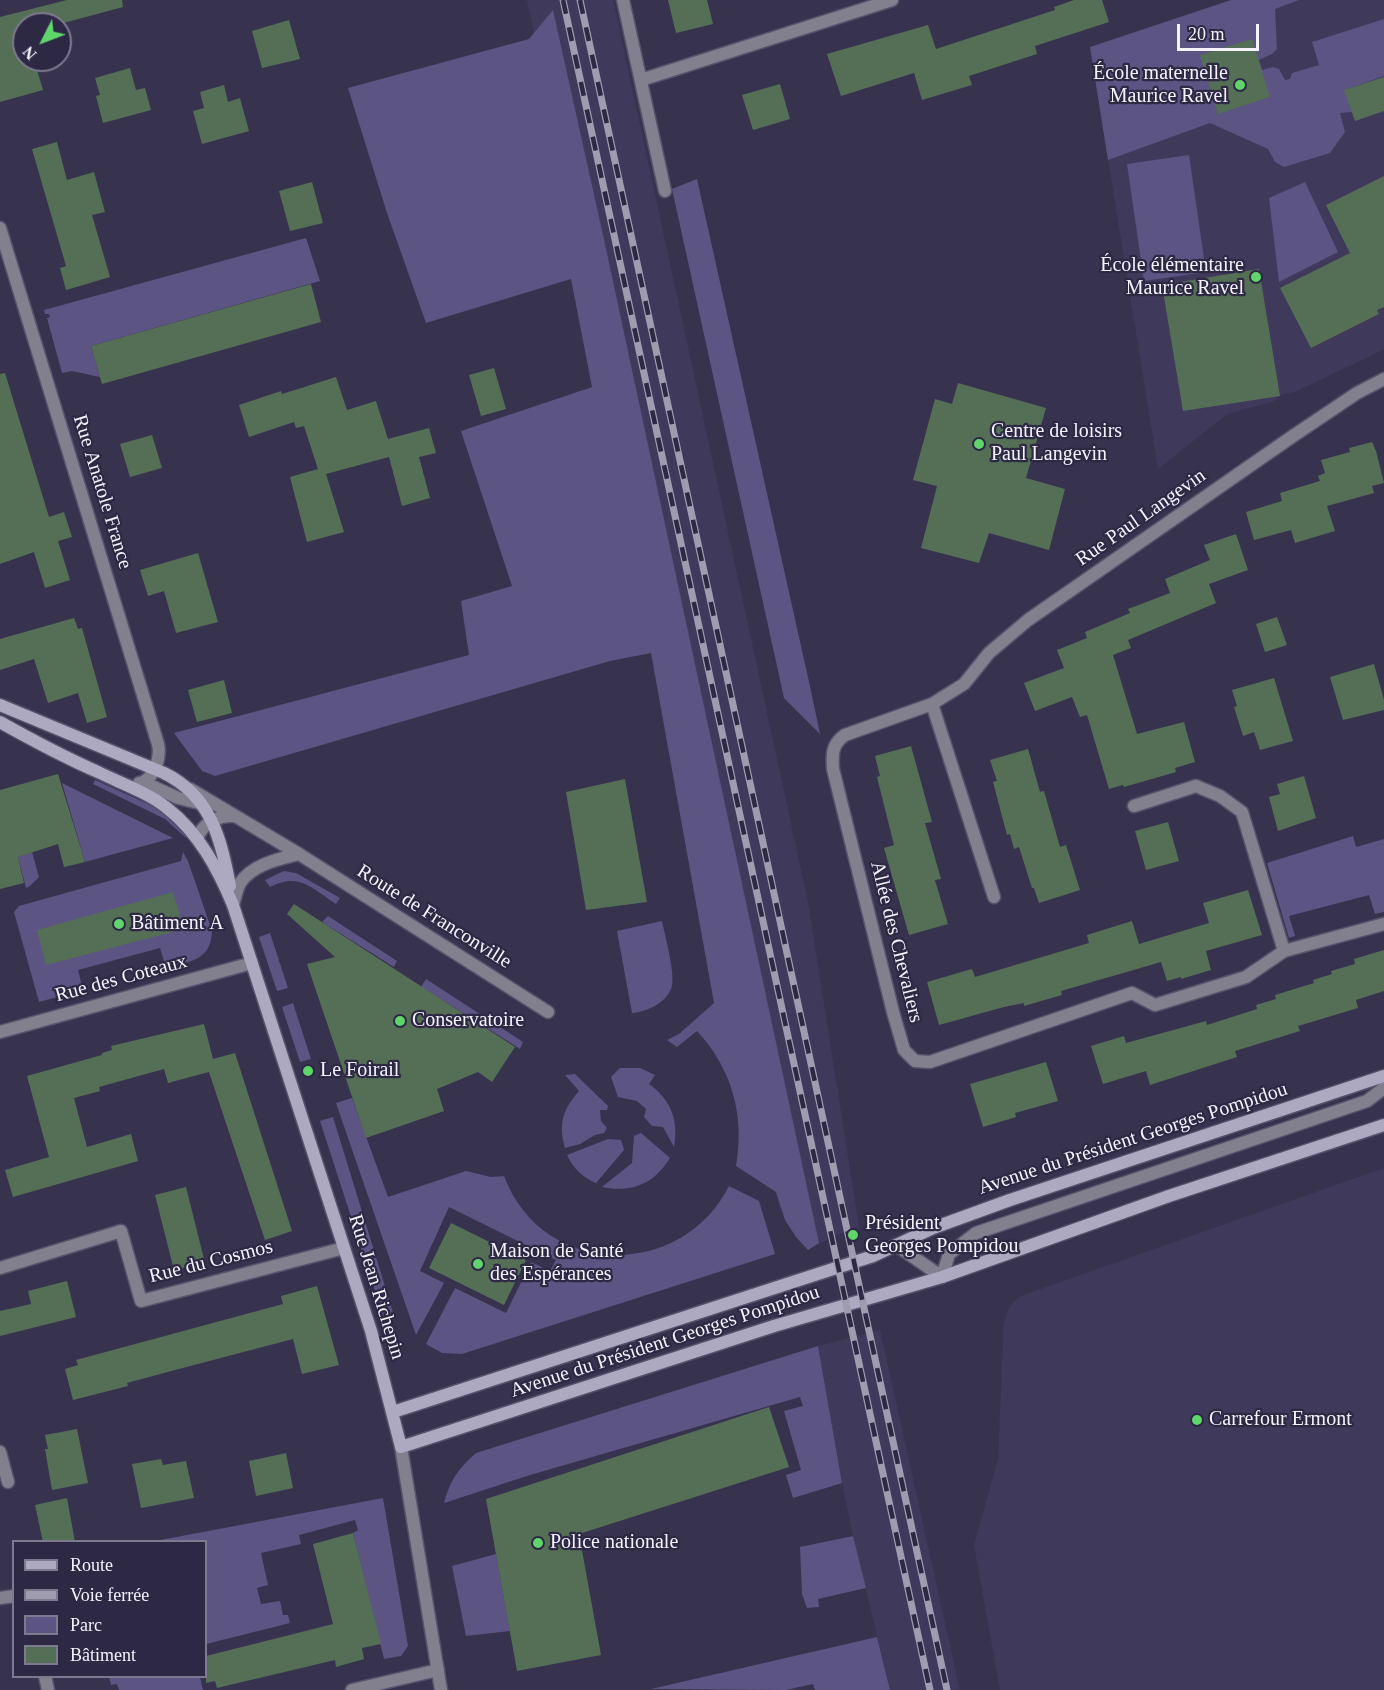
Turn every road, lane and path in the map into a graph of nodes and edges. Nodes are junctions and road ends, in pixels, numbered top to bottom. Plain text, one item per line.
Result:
1 (623, 0) edge
2 (892, 0) edge
3 (641, 80) junction
4 (665, 191) dead end
5 (0, 228) edge
6 (1384, 379) edge
7 (932, 704) junction
8 (0, 705) edge
9 (0, 722) edge
10 (154, 770) junction
11 (143, 782) junction
12 (126, 786) junction
13 (186, 786) junction
14 (203, 804) junction
15 (218, 806) junction
16 (1134, 806) dead end
17 (236, 816) junction
18 (211, 822) junction
19 (197, 839) junction
20 (299, 854) junction
21 (994, 897) dead end
22 (233, 905) junction
23 (1384, 924) edge
24 (1284, 951) junction
25 (252, 963) junction
26 (548, 1012) dead end
27 (0, 1032) edge
28 (1384, 1076) edge
29 (1384, 1088) edge
30 (1384, 1125) edge
31 (896, 1245) junction
32 (344, 1248) junction
33 (0, 1268) edge
34 (942, 1277) junction
35 (393, 1412) junction
36 (401, 1447) junction
37 (0, 1452) edge
38 (8, 1482) dead end
39 (438, 1670) junction
40 (352, 1690) edge
41 (441, 1690) edge

1 - 3 street
2 - 3 street
3 - 4 street
5 - 10 street, Rue Anatole France
6 - 7 street, Rue Paul Langevin
7 - 21 street
7 - 24 street, Allée des Chevaliers
8 - 10 main road, Route de Franconville
9 - 12 main road
10 - 11 street
10 - 13 main road, Route de Franconville
11 - 12 street
11 - 14 street, Route de Franconville
12 - 19 main road, Rue Jean Richepin
13 - 14 main road, Rue Jean Richepin
13 - 15 street, Route de Franconville
14 - 15 street, Route de Franconville
14 - 18 main road, Rue Jean Richepin
15 - 17 street, Route de Franconville
16 - 24 street
17 - 18 street
17 - 20 street, Route de Franconville
18 - 19 street
18 - 22 main road, Rue Jean Richepin
19 - 22 main road, Rue Jean Richepin
20 - 22 street
20 - 26 street, Route de Franconville
22 - 25 main road, Rue Jean Richepin
23 - 24 street, Allée des Chevaliers
25 - 27 street, Rue des Coteaux
25 - 32 main road, Rue Jean Richepin
28 - 31 main road, Avenue du Président Georges Pompidou
29 - 34 street, Avenue du Président Georges Pompidou
30 - 34 main road, Avenue du Président Georges Pompidou
31 - 34 street
31 - 35 main road, Avenue du Président Georges Pompidou
32 - 33 street, Rue du Cosmos
32 - 35 main road, Rue Jean Richepin
34 - 36 main road, Avenue du Président Georges Pompidou
35 - 36 main road, Rue Jean Richepin
36 - 39 street, Rue Jean Richepin
37 - 38 street
39 - 40 street
39 - 41 street, Rue Jean Richepin

